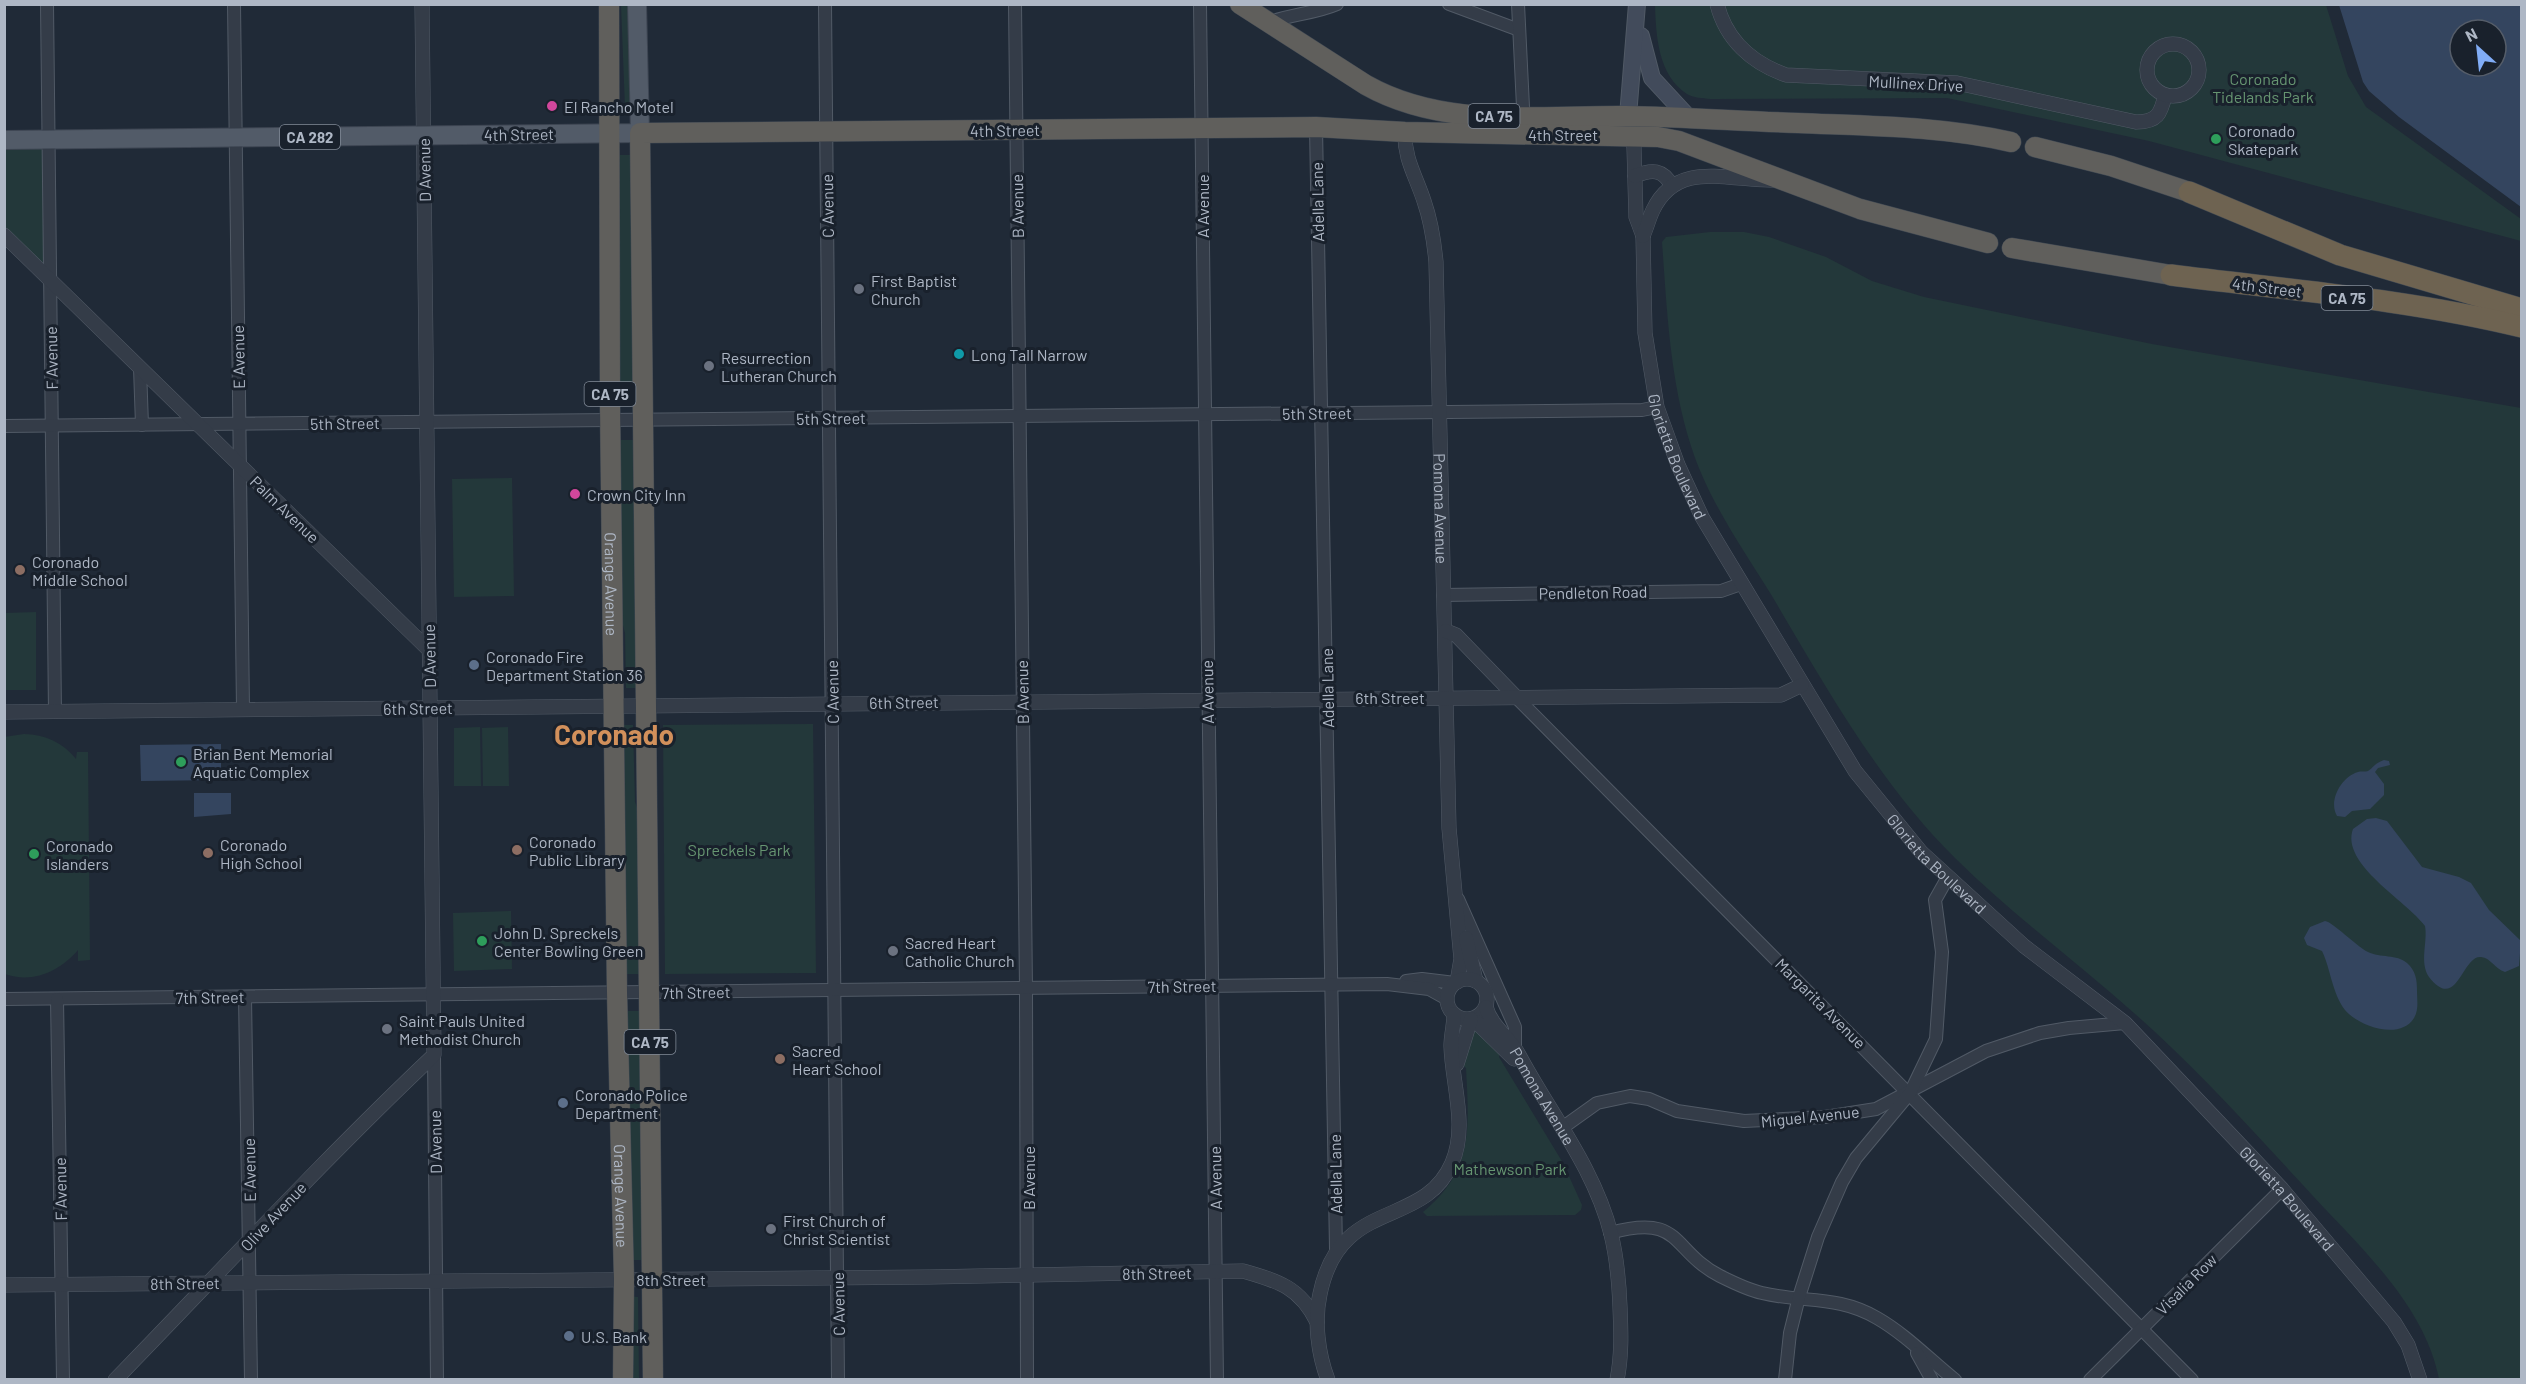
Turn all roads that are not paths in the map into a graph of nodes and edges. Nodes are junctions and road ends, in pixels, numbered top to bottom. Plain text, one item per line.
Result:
1 (47, 4) edge
2 (234, 4) edge
3 (422, 4) edge
4 (609, 4) edge
5 (637, 4) edge
6 (825, 4) edge
7 (1015, 4) edge
8 (1200, 4) edge
9 (1240, 4) edge
10 (1337, 4) edge
11 (1449, 4) edge
12 (1518, 4) edge
13 (1637, 4) edge
14 (1716, 4) edge
15 (1268, 23) junction
16 (1638, 24) junction
17 (1519, 30) junction
18 (2165, 95) dead end
19 (1523, 106) dead end
20 (1689, 118) junction
21 (1629, 125) junction
22 (1202, 127) junction
23 (1316, 127) junction
24 (1016, 130) junction
25 (826, 132) junction
26 (1405, 132) junction
27 (609, 133) junction
28 (640, 133) junction
29 (424, 135) junction
30 (235, 137) junction
31 (49, 139) junction
32 (4, 140) edge
33 (2011, 142) dead end
34 (2035, 147) dead end
35 (1635, 176) junction
36 (1779, 179) junction
37 (1672, 186) junction
38 (2189, 192) joint
39 (4, 235) edge
40 (1643, 236) junction
41 (1988, 243) dead end
42 (2012, 248) dead end
43 (2171, 275) joint
44 (50, 279) junction
45 (2522, 309) edge
46 (2522, 327) edge
47 (140, 369) junction
48 (1657, 406) junction
49 (1440, 411) junction
50 (1322, 413) junction
51 (1204, 414) junction
52 (1019, 416) junction
53 (829, 418) junction
54 (610, 420) junction
55 (644, 420) junction
56 (427, 422) junction
57 (198, 424) junction
58 (239, 424) junction
59 (142, 425) junction
60 (4, 426) edge
61 (52, 426) junction
62 (240, 465) junction
63 (1741, 584) junction
64 (1443, 595) junction
65 (1446, 631) junction
66 (429, 650) junction
67 (1802, 685) junction
68 (1447, 697) junction
69 (1516, 697) junction
70 (1328, 698) junction
71 (1207, 700) junction
72 (1022, 701) junction
73 (832, 703) junction
74 (615, 705) junction
75 (647, 705) junction
76 (430, 707) junction
77 (243, 709) junction
78 (55, 711) junction
79 (4, 712) edge
80 (1948, 877) junction
81 (1454, 889) junction
82 (1476, 981) junction
83 (1456, 982) junction
84 (1331, 984) junction
85 (1387, 984) junction
86 (1213, 986) junction
87 (1026, 988) junction
88 (834, 990) junction
89 (617, 992) junction
90 (650, 992) junction
91 (433, 995) junction
92 (245, 997) junction
93 (4, 999) edge
94 (57, 999) junction
95 (1447, 999) junction
96 (1486, 1007) junction
97 (1454, 1014) junction
98 (1472, 1019) junction
99 (2125, 1023) junction
100 (1515, 1048) junction
101 (434, 1055) junction
102 (1455, 1075) junction
103 (1532, 1079) junction
104 (1910, 1093) junction
105 (1562, 1128) junction
106 (2282, 1189) junction
107 (1610, 1233) junction
108 (250, 1242) junction
109 (1336, 1249) junction
110 (1216, 1273) junction
111 (1028, 1275) junction
112 (837, 1276) junction
113 (624, 1279) junction
114 (651, 1279) junction
115 (436, 1280) junction
116 (250, 1282) junction
117 (210, 1283) junction
118 (62, 1284) junction
119 (4, 1285) edge
120 (1799, 1297) junction
121 (1317, 1322) junction
122 (2143, 1328) junction
123 (1898, 1332) junction
124 (63, 1380) edge
125 (115, 1380) edge
126 (251, 1380) edge
127 (437, 1380) edge
128 (623, 1380) edge
129 (653, 1380) edge
130 (838, 1380) edge
131 (1027, 1380) edge
132 (1217, 1380) edge
133 (1328, 1380) edge
134 (1617, 1380) edge
135 (1785, 1380) edge
136 (1932, 1380) edge
137 (1955, 1380) edge
138 (2090, 1380) edge
139 (2192, 1380) edge
140 (2420, 1380) edge

1 - 31 street, F Avenue
2 - 30 street, E Avenue
3 - 29 street, D Avenue
4 - 27 highway, Orange Avenue / CA 75
5 - 28 main road, Orange Avenue
6 - 25 street, C Avenue
7 - 24 street, B Avenue
8 - 22 street, A Avenue
9 - 15 highway, CA 75
10 - 15 street
11 - 17 street
12 - 17 street
13 - 16 main road, Glorietta Boulevard
14 - 18 street, Mullinex Drive
15 - 21 highway, CA 75
16 - 20 main road, Glorietta Boulevard
16 - 21 main road, Glorietta Boulevard
17 - 19 street
20 - 21 highway, 4th Street / CA 75
20 - 33 highway, 4th Street / CA 75
21 - 26 highway, 4th Street / CA 75
21 - 35 street, Glorietta Boulevard
21 - 36 highway, 4th Street / CA 75
22 - 23 highway, 4th Street / CA 75
22 - 24 highway, 4th Street / CA 75
22 - 51 street, A Avenue
23 - 26 highway, 4th Street / CA 75
23 - 50 street, Adella Lane
24 - 25 highway, 4th Street / CA 75
24 - 52 street, B Avenue
25 - 28 highway, 4th Street / CA 75
25 - 53 street, C Avenue
26 - 49 street, Pomona Avenue
27 - 28 main road, 4th Street / CA 282
27 - 29 main road, 4th Street / CA 282
27 - 54 highway, Orange Avenue / CA 75
28 - 55 highway, Orange Avenue / CA 75
29 - 30 main road, 4th Street / CA 282
29 - 56 street, D Avenue
30 - 31 main road, 4th Street / CA 282
30 - 58 street, E Avenue
31 - 32 main road, 4th Street / CA 282
31 - 44 street, F Avenue
34 - 38 highway, CA 75
35 - 37 street
35 - 40 street, Glorietta Boulevard
36 - 37 street
36 - 41 highway, 4th Street / CA 75
37 - 40 street, Glorietta Boulevard
38 - 45 highway, CA 75
39 - 44 street, Palm Avenue
40 - 48 street, Glorietta Boulevard
42 - 43 highway, 4th Street / CA 75
43 - 46 highway, 4th Street / CA 75
44 - 47 street, Palm Avenue
44 - 61 street, F Avenue
47 - 57 street, Palm Avenue
47 - 59 street
48 - 49 street, 5th Street
48 - 63 street, Glorietta Boulevard
49 - 50 street, 5th Street
49 - 64 street, Pomona Avenue
50 - 51 street, 5th Street
50 - 70 street, Adella Lane
51 - 52 street, 5th Street
51 - 71 street, A Avenue
52 - 53 street, 5th Street
52 - 72 street, B Avenue
53 - 55 street, 5th Street
53 - 73 street, C Avenue
54 - 55 street, 5th Street
54 - 56 street, 5th Street
54 - 74 highway, Orange Avenue / CA 75
55 - 75 highway, Orange Avenue / CA 75
56 - 58 street, 5th Street
56 - 66 street, D Avenue
57 - 58 street, 5th Street
57 - 59 street, 5th Street
57 - 62 street, Palm Avenue
58 - 62 street, E Avenue
59 - 61 street, 5th Street
60 - 61 street, 5th Street
61 - 78 street, F Avenue
62 - 66 street, Palm Avenue
62 - 77 street, E Avenue
63 - 64 street, Pendleton Road
63 - 67 street, Glorietta Boulevard
64 - 65 street, Pomona Avenue
65 - 68 street, Pomona Avenue
65 - 69 street, Margarita Avenue
66 - 76 street, D Avenue
67 - 69 street, 6th Street
67 - 80 street, Glorietta Boulevard
68 - 69 street, 6th Street
68 - 70 street, 6th Street
68 - 81 street, Pomona Avenue
69 - 104 street, Margarita Avenue
70 - 71 street, 6th Street
70 - 84 street, Adella Lane
71 - 72 street, 6th Street
71 - 86 street, A Avenue
72 - 73 street, 6th Street
72 - 87 street, B Avenue
73 - 75 street, 6th Street
73 - 88 street, C Avenue
74 - 75 street, 6th Street
74 - 76 street, 6th Street
74 - 89 highway, Orange Avenue / CA 75
75 - 90 highway, Orange Avenue / CA 75
76 - 77 street, 6th Street
76 - 91 street, D Avenue
77 - 78 street, 6th Street
78 - 79 street, 6th Street
80 - 99 street, Glorietta Boulevard
80 - 104 street
81 - 82 street
81 - 83 street, Pomona Avenue
81 - 100 street, Pomona Avenue
82 - 83 street
82 - 96 street
83 - 85 street, 7th Street
83 - 95 street, Pomona Avenue
84 - 85 street, 7th Street
84 - 86 street, 7th Street
84 - 109 street, Adella Lane
85 - 95 street, 7th Street
86 - 87 street, 7th Street
86 - 110 street, A Avenue
87 - 88 street, 7th Street
87 - 111 street, B Avenue
88 - 90 street, 7th Street
88 - 112 street, C Avenue
89 - 90 street, 7th Street
89 - 91 street, 7th Street
89 - 113 highway, Orange Avenue / CA 75
90 - 114 highway, Orange Avenue / CA 75
91 - 92 street, 7th Street
91 - 101 street, D Avenue
92 - 94 street, 7th Street
92 - 108 street, E Avenue
93 - 94 street, 7th Street
94 - 118 street, F Avenue
95 - 97 street
96 - 98 street
96 - 100 street
97 - 98 street
97 - 102 street
98 - 102 street
98 - 103 street
99 - 104 street, Miguel Avenue
99 - 106 street, Glorietta Boulevard
100 - 103 street, Pomona Avenue
101 - 108 street, Olive Avenue
101 - 115 street, D Avenue
102 - 109 street
103 - 105 street, Pomona Avenue
104 - 105 street, Miguel Avenue
104 - 120 street
104 - 122 street, Margarita Avenue
105 - 107 street, Pomona Avenue
106 - 122 street, Visalia Row
106 - 140 street, Glorietta Boulevard
107 - 120 street
107 - 134 street, Pomona Avenue
108 - 116 street, E Avenue
108 - 117 street, Olive Avenue
109 - 121 street
110 - 111 street, 8th Street
110 - 121 street, 8th Street
110 - 132 street, A Avenue
111 - 112 street, 8th Street
111 - 131 street, B Avenue
112 - 114 street, 8th Street
112 - 130 street, C Avenue
113 - 114 street, 8th Street
113 - 115 street, 8th Street
113 - 128 highway, Orange Avenue / CA 75
114 - 129 highway, Orange Avenue / CA 75
115 - 116 street, 8th Street
115 - 127 street, D Avenue
116 - 117 street, 8th Street
116 - 126 street, E Avenue
117 - 118 street, 8th Street
117 - 125 street, Olive Avenue
118 - 119 street, 8th Street
118 - 124 street, F Avenue
120 - 123 street
120 - 135 street
121 - 133 street
122 - 138 street, Visalia Row
122 - 139 street, Margarita Avenue
123 - 136 street
123 - 137 street

